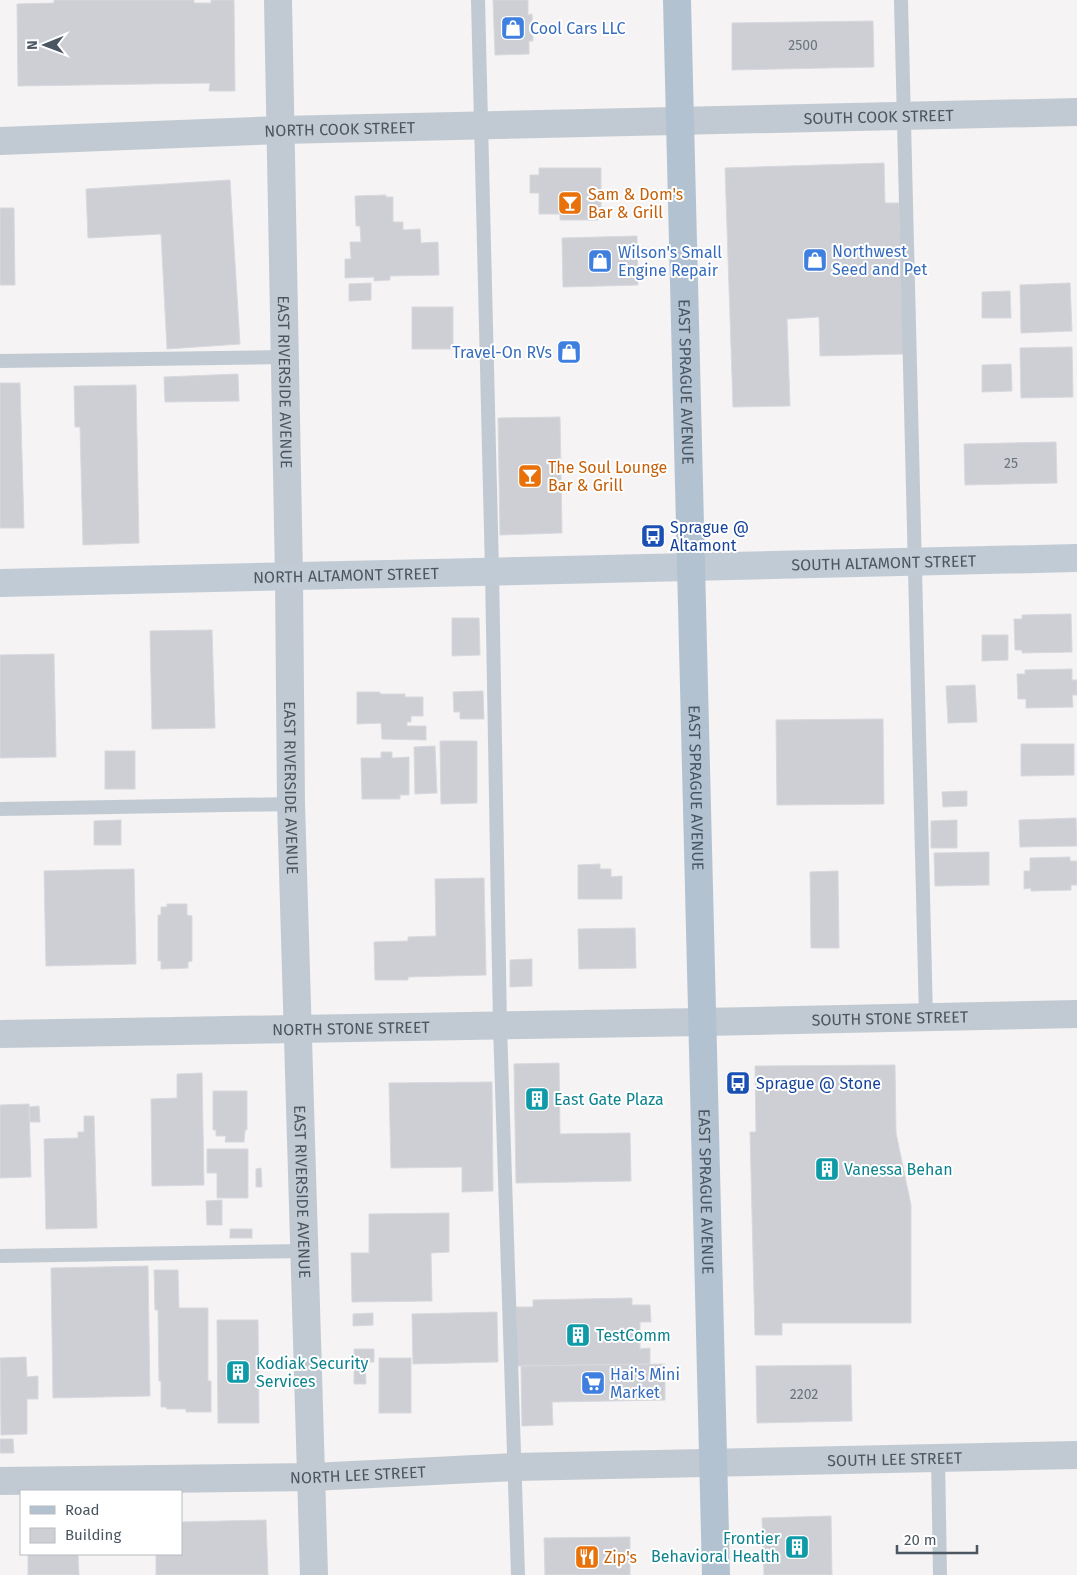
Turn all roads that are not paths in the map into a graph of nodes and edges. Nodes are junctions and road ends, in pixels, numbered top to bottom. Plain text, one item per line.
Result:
1 (278, 0) edge
2 (478, 0) edge
3 (677, 0) edge
4 (901, 0) edge
5 (1077, 112) edge
6 (904, 116) junction
7 (680, 121) junction
8 (481, 126) junction
9 (281, 130) junction
10 (0, 141) edge
11 (285, 356) junction
12 (0, 361) edge
13 (1077, 558) edge
14 (914, 561) junction
15 (691, 566) junction
16 (492, 571) junction
17 (289, 577) junction
18 (0, 583) edge
19 (292, 804) junction
20 (0, 810) edge
21 (1077, 1014) edge
22 (926, 1017) junction
23 (702, 1022) junction
24 (500, 1026) junction
25 (297, 1029) junction
26 (0, 1034) edge
27 (304, 1251) junction
28 (0, 1256) edge
29 (1077, 1455) edge
30 (938, 1458) junction
31 (714, 1464) junction
32 (514, 1467) junction
33 (312, 1476) junction
34 (0, 1481) edge
35 (314, 1575) edge
36 (518, 1575) edge
37 (716, 1575) edge
38 (940, 1575) edge

1 - 9 street, EAST RIVERSIDE AVENUE
2 - 8 lane
3 - 7 main road, EAST SPRAGUE AVENUE
4 - 6 lane
5 - 6 street, SOUTH COOK STREET
6 - 7 street, SOUTH COOK STREET
6 - 14 lane
7 - 8 street, NORTH COOK STREET
7 - 15 main road, EAST SPRAGUE AVENUE
8 - 9 street, NORTH COOK STREET
8 - 16 lane
9 - 10 street, NORTH COOK STREET
9 - 11 street, EAST RIVERSIDE AVENUE
11 - 12 lane
11 - 17 street, EAST RIVERSIDE AVENUE
13 - 14 street, SOUTH ALTAMONT STREET
14 - 15 street, SOUTH ALTAMONT STREET
14 - 22 lane
15 - 16 street, NORTH ALTAMONT STREET
15 - 23 main road, EAST SPRAGUE AVENUE
16 - 17 street, NORTH ALTAMONT STREET
16 - 24 lane
17 - 18 street, NORTH ALTAMONT STREET
17 - 19 street, EAST RIVERSIDE AVENUE
19 - 20 lane
19 - 25 street, EAST RIVERSIDE AVENUE
21 - 22 street, SOUTH STONE STREET
22 - 23 street, SOUTH STONE STREET
23 - 24 street, NORTH STONE STREET
23 - 31 main road, EAST SPRAGUE AVENUE
24 - 25 street, NORTH STONE STREET
24 - 32 lane
25 - 26 street, NORTH STONE STREET
25 - 27 street, EAST RIVERSIDE AVENUE
27 - 28 lane
27 - 33 street, EAST RIVERSIDE AVENUE
29 - 30 street, SOUTH LEE STREET
30 - 31 street, SOUTH LEE STREET
30 - 38 lane
31 - 32 street, NORTH LEE STREET
31 - 37 main road, EAST SPRAGUE AVENUE
32 - 33 street, NORTH LEE STREET
32 - 36 lane
33 - 34 street, NORTH LEE STREET
33 - 35 street, EAST RIVERSIDE AVENUE

